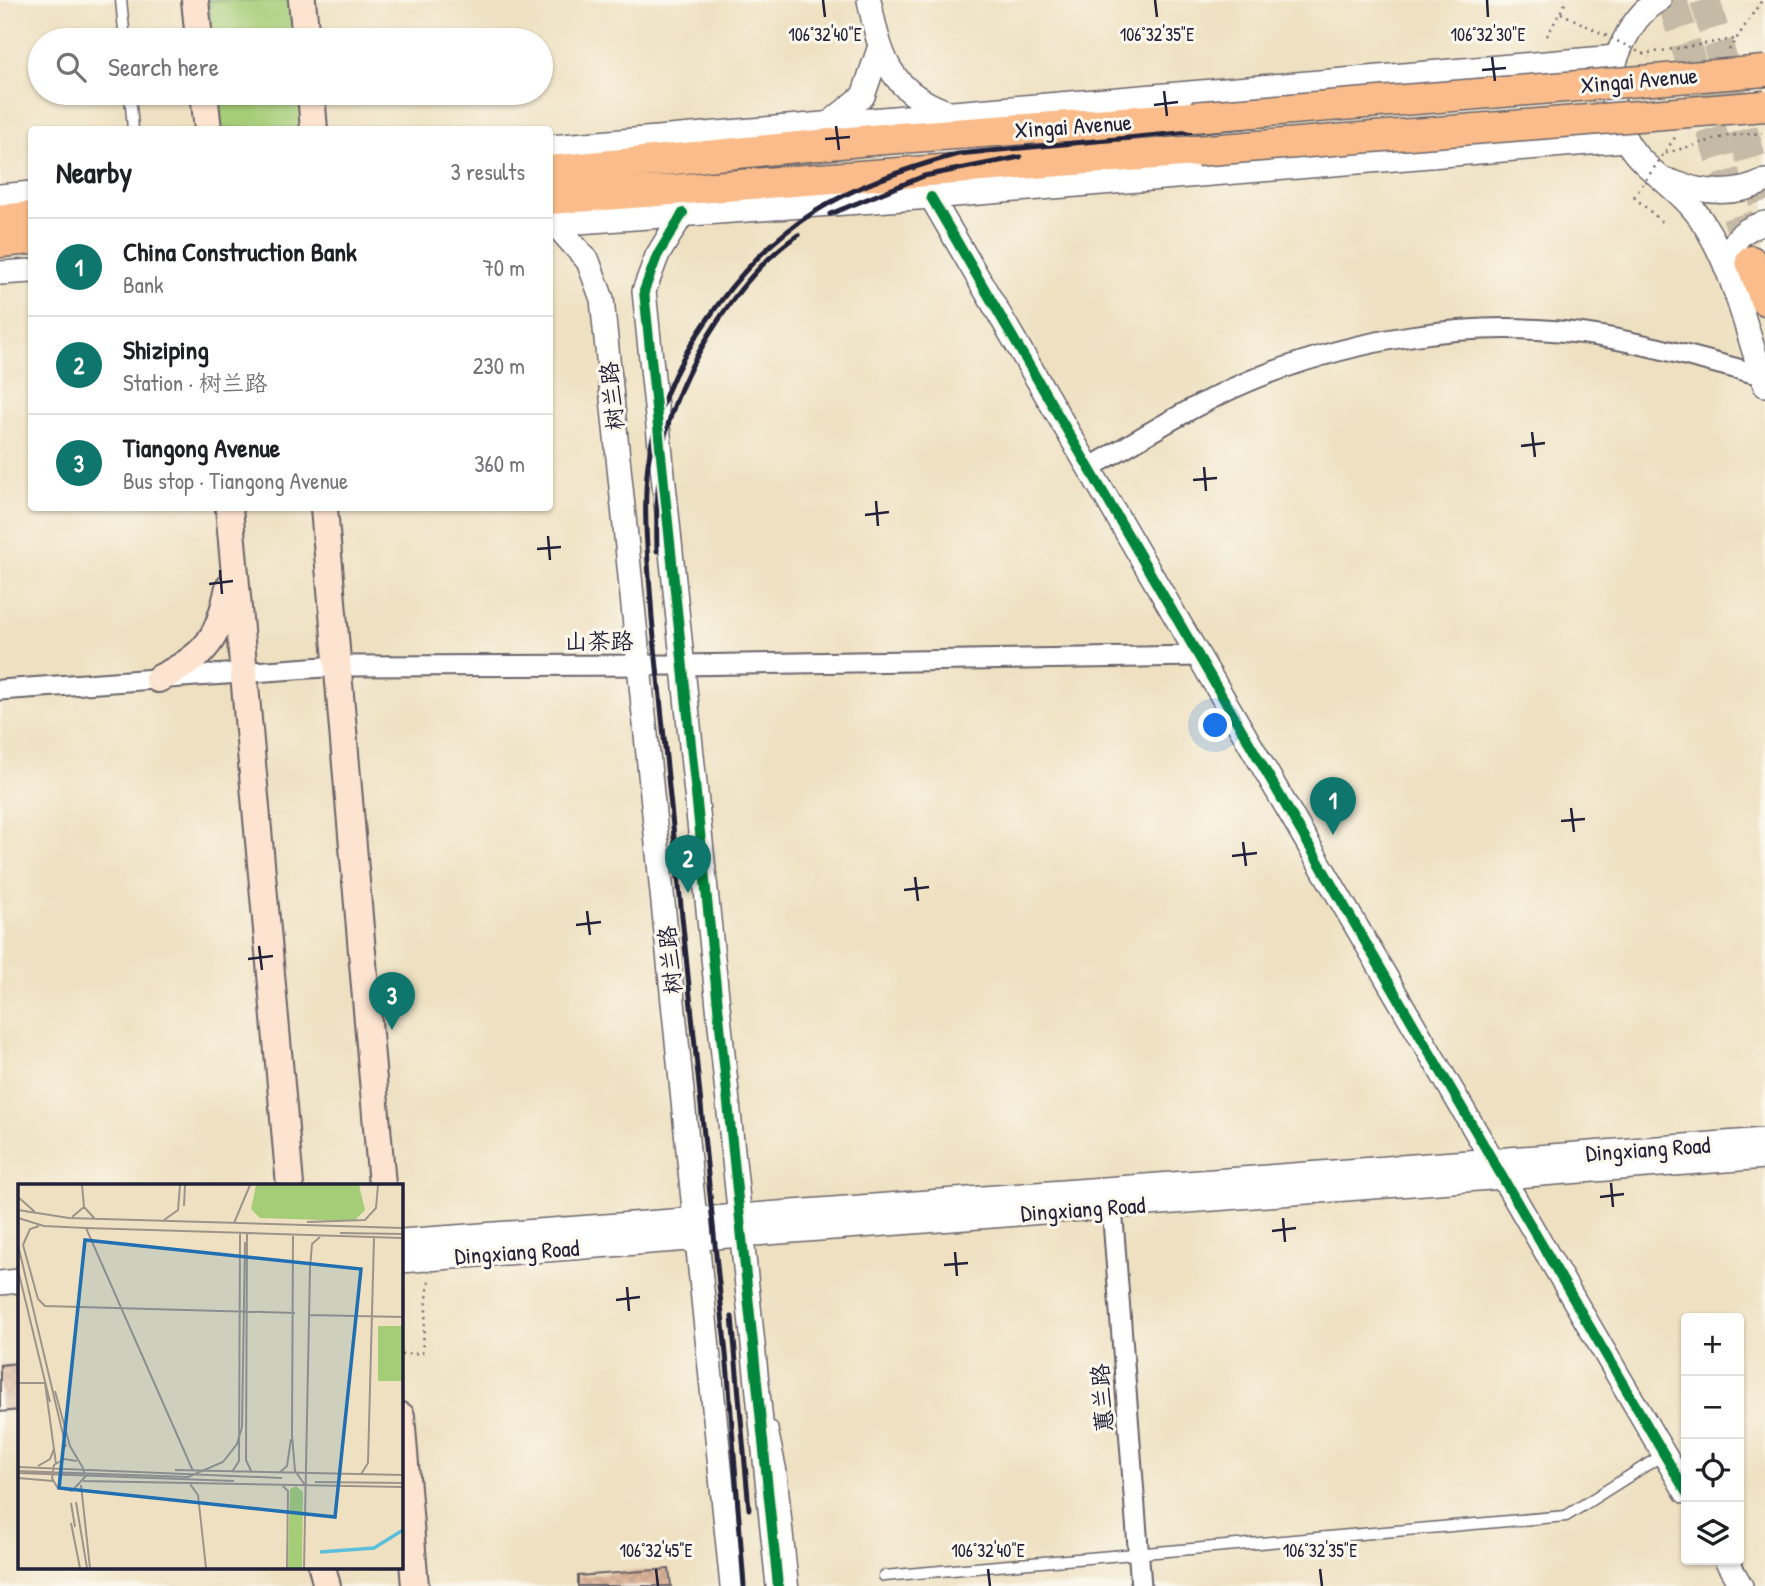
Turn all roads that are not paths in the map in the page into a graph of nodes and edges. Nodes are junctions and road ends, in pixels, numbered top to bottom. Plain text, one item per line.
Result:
1 (121, 0) edge
2 (195, 0) edge
3 (302, 0) edge
4 (869, 0) edge
5 (1630, 0) edge
6 (1659, 0) edge
7 (124, 28) edge
8 (198, 28) edge
9 (305, 28) edge
10 (1628, 31) junction
11 (879, 49) junction
12 (1616, 57) junction
13 (1505, 66) junction
14 (1765, 71) edge
15 (131, 105) edge
16 (205, 105) edge
17 (312, 105) edge
18 (946, 111) junction
19 (1763, 120) edge
20 (832, 121) junction
21 (133, 126) edge
22 (208, 126) edge
23 (314, 126) edge
24 (1626, 140) junction
25 (553, 147) edge
26 (1516, 149) junction
27 (553, 171) edge
28 (1667, 180) junction
29 (1765, 181) edge
30 (28, 193) edge
31 (0, 195) edge
32 (931, 197) junction
33 (683, 214) junction
34 (553, 215) edge
35 (553, 215) edge
36 (28, 217) edge
37 (553, 217) edge
38 (0, 219) edge
39 (1765, 223) edge
40 (28, 239) edge
41 (0, 242) edge
42 (1739, 265) junction
43 (28, 271) edge
44 (0, 273) edge
45 (1765, 300) edge
46 (1763, 380) edge
47 (1089, 468) junction
48 (229, 511) edge
49 (324, 511) edge
50 (234, 565) junction
51 (1199, 656) junction
52 (682, 665) junction
53 (338, 666) junction
54 (639, 666) junction
55 (244, 672) junction
56 (158, 679) junction
57 (0, 690) edge
58 (1765, 1140) edge
59 (1765, 1157) edge
60 (1498, 1169) junction
61 (290, 1184) edge
62 (382, 1184) edge
63 (1112, 1207) junction
64 (739, 1226) junction
65 (698, 1229) junction
66 (402, 1241) edge
67 (402, 1261) edge
68 (18, 1281) edge
69 (0, 1283) edge
70 (756, 1357) junction
71 (402, 1428) edge
72 (1664, 1454) junction
73 (1681, 1483) edge
74 (1139, 1553) junction
75 (1729, 1565) edge
76 (321, 1568) edge
77 (321, 1568) edge
78 (884, 1576) dead end
79 (321, 1586) edge
80 (327, 1586) edge
81 (415, 1586) edge
82 (732, 1586) edge
83 (778, 1586) edge
84 (793, 1586) edge
85 (1141, 1586) edge
86 (1741, 1586) edge

1 - 7 lane
2 - 8 main road
3 - 9 main road
4 - 11 street
5 - 10 street
6 - 10 street
10 - 12 street
11 - 18 street
11 - 20 street
12 - 13 street, Xingai Avenue
12 - 24 street
13 - 18 street, Xingai Avenue
13 - 26 street
14 - 27 main road, Xingai Avenue, bridge
15 - 21 lane
16 - 22 main road
17 - 23 main road
18 - 20 street, Xingai Avenue
19 - 34 main road, Xingai Avenue, bridge
20 - 25 street, Xingai Avenue
24 - 26 street
24 - 28 street
26 - 32 street
28 - 29 street
28 - 42 street
30 - 31 street
32 - 33 street
32 - 47 street
33 - 35 street
33 - 52 street
36 - 38 main road
37 - 54 street, 树兰路
39 - 42 street
40 - 41 main road
42 - 45 main road
42 - 46 street
43 - 44 street
46 - 47 street
47 - 51 street
48 - 50 main road
49 - 53 main road
50 - 55 main road
50 - 56 main road
51 - 52 street, 山茶路
51 - 60 street
52 - 54 street, 山茶路
52 - 64 street
53 - 54 street, 山茶路
53 - 55 street, 山茶路
53 - 62 main road
54 - 65 street, 树兰路
55 - 56 street, 山茶路
55 - 61 main road
56 - 57 street, 山茶路
58 - 60 street, Dingxiang Road
59 - 60 street, Dingxiang Road
60 - 63 street, Dingxiang Road
60 - 64 street, Dingxiang Road
60 - 72 street
63 - 64 street, Dingxiang Road
63 - 74 street, 蕙兰路
64 - 65 street, Dingxiang Road
64 - 70 street
65 - 66 street, Dingxiang Road
65 - 67 street, Dingxiang Road
65 - 82 street, 树兰路
68 - 69 street
70 - 83 street
70 - 84 lane
71 - 81 main road
72 - 73 street
72 - 74 lane
74 - 78 lane
74 - 85 street, 蕙兰路
75 - 86 street
76 - 79 main road
77 - 80 main road

